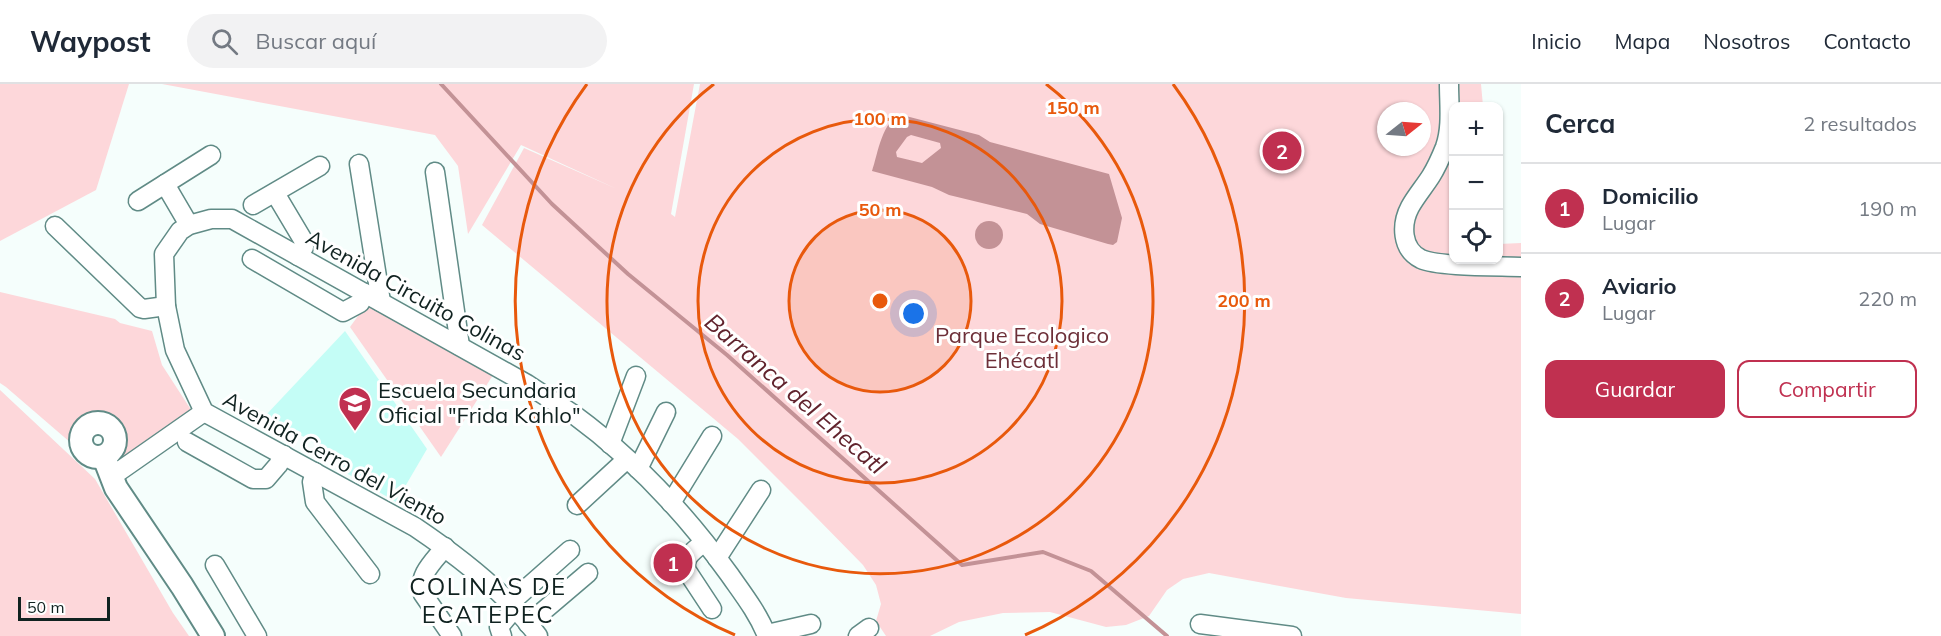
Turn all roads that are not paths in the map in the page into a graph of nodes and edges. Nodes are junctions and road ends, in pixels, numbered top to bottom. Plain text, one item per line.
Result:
1 (1449, 84) edge
2 (211, 155) dead end
3 (359, 164) dead end
4 (320, 166) dead end
5 (435, 172) dead end
6 (165, 184) junction
7 (275, 193) junction
8 (138, 201) dead end
9 (253, 205) dead end
10 (189, 225) junction
11 (56, 226) dead end
12 (298, 256) junction
13 (252, 259) dead end
14 (1521, 267) edge
15 (373, 297) junction
16 (166, 306) junction
17 (460, 346) junction
18 (636, 376) dead end
19 (204, 412) junction
20 (666, 412) dead end
21 (712, 436) dead end
22 (187, 442) dead end
23 (610, 444) junction
24 (284, 454) junction
25 (633, 464) junction
26 (108, 467) joint
27 (315, 471) junction
28 (761, 490) dead end
29 (671, 503) junction
30 (577, 505) dead end
31 (704, 542) junction
32 (445, 547) junction
33 (570, 550) dead end
34 (717, 558) junction
35 (215, 565) dead end
36 (588, 573) dead end
37 (370, 574) dead end
38 (512, 607) junction
39 (712, 609) dead end
40 (811, 624) dead end
41 (1200, 624) dead end
42 (533, 630) edge
43 (767, 635) edge
44 (213, 636) edge
45 (257, 636) edge
46 (452, 636) edge
47 (502, 636) edge
48 (1293, 636) edge

1 - 14 street
2 - 6 street
3 - 15 street
4 - 7 street
5 - 17 street
6 - 8 street
6 - 10 street
7 - 9 street
7 - 12 street
10 - 12 street, Avenida Circuito Colinas
10 - 16 street, Avenida Cerro del Viento
11 - 16 street
12 - 15 street, Avenida Circuito Colinas
13 - 15 street
15 - 17 street, Avenida Circuito Colinas
16 - 19 street, Avenida Cerro del Viento
17 - 23 street, Avenida Circuito Colinas
18 - 23 street
19 - 24 street, Avenida Cerro del Viento
19 - 26 street
20 - 25 street
21 - 29 street
22 - 24 street
23 - 25 street, Avenida Circuito Colinas
24 - 27 street, Avenida Cerro del Viento
25 - 29 street, Avenida Circuito Colinas
25 - 30 street
26 - 44 main road
27 - 32 street, Avenida Cerro del Viento
27 - 37 street
28 - 34 street
29 - 31 street, Avenida Circuito Colinas
31 - 34 street, Avenida Circuito Colinas
31 - 39 street
32 - 38 street, Avenida Cerro del Viento
32 - 46 street
33 - 38 street
34 - 43 street, Avenida Circuito Colinas
35 - 45 street
36 - 42 street
38 - 42 street, Avenida Cerro del Viento
38 - 47 street
40 - 43 street
41 - 48 street

